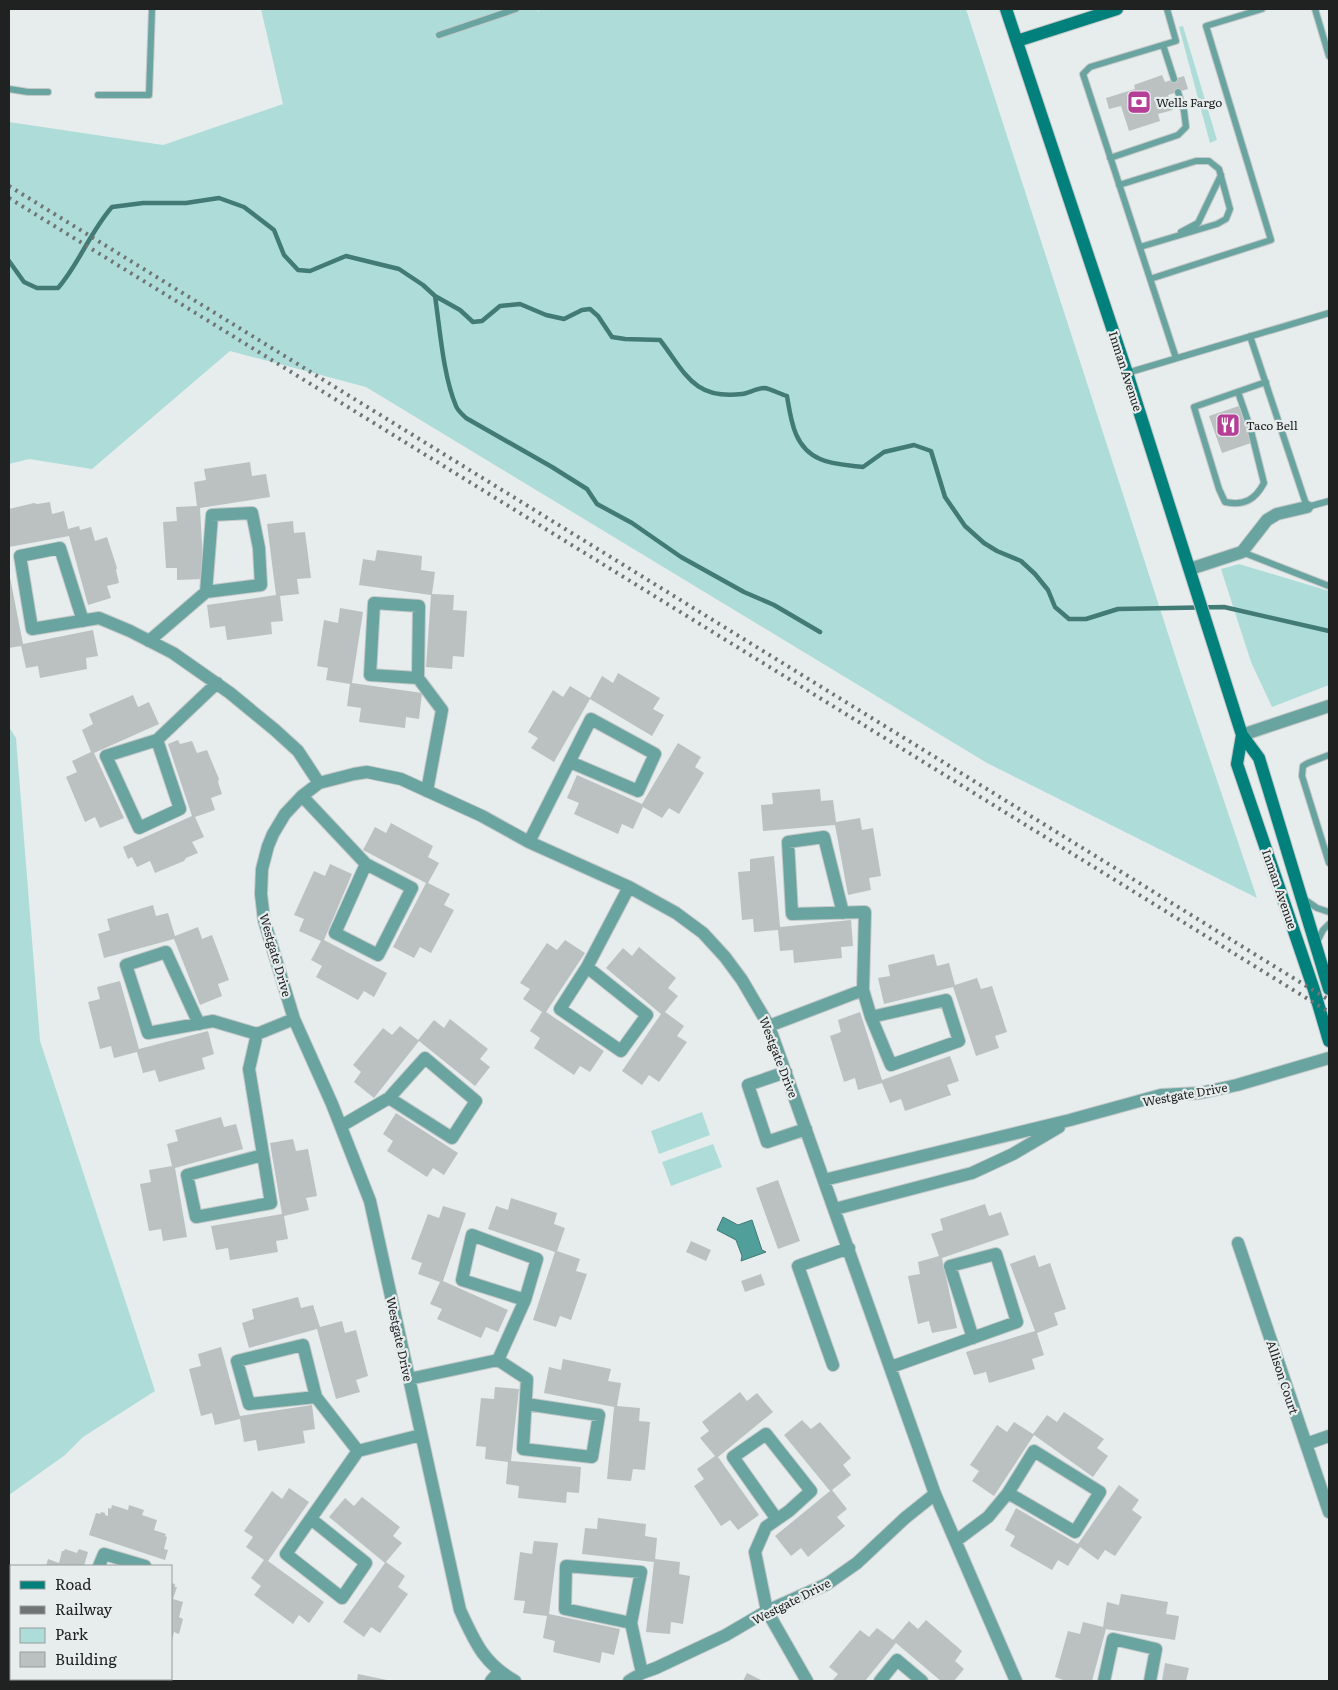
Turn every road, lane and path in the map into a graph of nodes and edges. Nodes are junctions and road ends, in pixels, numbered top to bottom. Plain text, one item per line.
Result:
1 (152, 9) edge
2 (516, 9) edge
3 (1006, 9) edge
4 (1116, 9) edge
5 (1167, 9) edge
6 (1262, 9) edge
7 (1315, 9) edge
8 (439, 35) dead end
9 (1017, 41) junction
10 (1163, 45) junction
11 (1329, 56) edge
12 (1174, 79) dead end
13 (9, 89) edge
14 (48, 92) dead end
15 (1178, 92) dead end
16 (98, 95) dead end
17 (1110, 158) junction
18 (1221, 175) junction
19 (1119, 185) junction
20 (1172, 238) junction
21 (1140, 248) junction
22 (1150, 279) junction
23 (1329, 313) edge
24 (1250, 336) junction
25 (1176, 358) junction
26 (1127, 373) junction
27 (1266, 382) junction
28 (1238, 392) junction
29 (1329, 501) edge
30 (1307, 507) junction
31 (1242, 552) junction
32 (1190, 569) junction
33 (1329, 586) edge
34 (206, 592) junction
35 (83, 621) junction
36 (149, 641) junction
37 (418, 678) junction
38 (217, 683) junction
39 (1329, 706) edge
40 (1242, 735) junction
41 (157, 740) junction
42 (1329, 755) edge
43 (570, 762) junction
44 (319, 783) junction
45 (427, 791) junction
46 (302, 796) junction
47 (529, 842) junction
48 (1329, 863) edge
49 (366, 864) junction
50 (629, 888) junction
51 (1301, 896) junction
52 (1329, 912) edge
53 (843, 913) junction
54 (1329, 924) edge
55 (1316, 945) junction
56 (587, 967) junction
57 (1329, 989) edge
58 (863, 990) junction
59 (871, 1017) junction
60 (294, 1019) junction
61 (199, 1024) junction
62 (769, 1026) junction
63 (258, 1034) junction
64 (1329, 1041) edge
65 (1329, 1058) edge
66 (786, 1072) junction
67 (388, 1098) junction
68 (1070, 1120) junction
69 (341, 1126) junction
70 (806, 1129) junction
71 (263, 1155) junction
72 (824, 1180) junction
73 (835, 1209) junction
74 (1238, 1243) dead end
75 (848, 1248) junction
76 (525, 1300) junction
77 (974, 1338) junction
78 (498, 1360) junction
79 (833, 1365) dead end
80 (891, 1367) junction
81 (409, 1380) junction
82 (316, 1397) junction
83 (526, 1404) junction
84 (421, 1435) junction
85 (1329, 1436) edge
86 (1306, 1444) junction
87 (358, 1451) junction
88 (935, 1494) junction
89 (1008, 1494) junction
90 (1329, 1512) edge
91 (776, 1518) junction
92 (311, 1519) junction
93 (956, 1541) junction
94 (99, 1565) edge
95 (142, 1565) edge
96 (767, 1611) junction
97 (631, 1623) junction
98 (642, 1673) junction
99 (495, 1677) edge
100 (515, 1681) edge
101 (629, 1681) edge
102 (807, 1681) edge
103 (880, 1681) edge
104 (922, 1681) edge
105 (1016, 1681) edge
106 (1104, 1681) edge
107 (1150, 1681) edge

1 - 16 lane
2 - 8 lane
3 - 9 main road, Inman Avenue
4 - 9 main road
5 - 10 lane
6 - 22 lane
7 - 11 lane
9 - 26 main road, Inman Avenue
10 - 12 lane
10 - 17 lane
13 - 14 lane
15 - 17 lane
17 - 19 lane
18 - 19 lane
18 - 20 lane
18 - 20 lane
19 - 21 lane
20 - 21 lane
21 - 22 lane
22 - 25 lane
23 - 24 lane
24 - 25 lane
24 - 27 lane
25 - 26 lane
26 - 32 main road, Inman Avenue
27 - 28 lane
27 - 30 lane
28 - 28 lane
29 - 30 lane
30 - 31 street
31 - 32 street
31 - 33 lane
32 - 40 main road, Inman Avenue
34 - 34 street
34 - 36 street
35 - 35 street
35 - 36 street
36 - 38 street
37 - 37 street
37 - 45 street
38 - 41 street
38 - 44 street
39 - 40 street
40 - 51 main road, Inman Avenue
40 - 64 main road, Inman Avenue
41 - 41 street
42 - 48 lane
43 - 43 street
43 - 47 street
44 - 45 street, Westgate Drive
44 - 46 street, Westgate Drive
45 - 47 street, Westgate Drive
46 - 49 street
46 - 60 street, Westgate Drive
47 - 50 street, Westgate Drive
49 - 49 street
50 - 56 street
50 - 62 street, Westgate Drive
51 - 52 lane
51 - 55 main road, Inman Avenue
53 - 53 street
53 - 58 street
54 - 55 lane
55 - 57 main road, Inman Avenue
56 - 56 street
58 - 59 street
58 - 62 street
59 - 59 street
60 - 63 street
60 - 69 street, Westgate Drive
61 - 61 street
61 - 63 street
62 - 66 street, Westgate Drive
63 - 71 street
65 - 68 street, Westgate Drive
66 - 70 street, Westgate Drive
66 - 70 street
67 - 67 street
67 - 69 street
68 - 72 street, Westgate Drive
68 - 73 street, Westgate Drive
69 - 81 street, Westgate Drive
70 - 72 street, Westgate Drive
71 - 71 street
72 - 73 street, Westgate Drive
73 - 75 street, Westgate Drive
74 - 86 street, Allison Court
75 - 79 street
75 - 80 street, Westgate Drive
76 - 76 street
76 - 78 street
77 - 77 street
77 - 80 street
78 - 81 street
78 - 83 street
80 - 88 street, Westgate Drive
81 - 84 street, Westgate Drive
82 - 82 street
82 - 87 street
83 - 83 street
84 - 87 street
84 - 99 street, Westgate Drive
85 - 86 street
86 - 90 street, Allison Court
87 - 92 street
88 - 93 street, Westgate Drive
88 - 96 street, Westgate Drive
89 - 89 street
89 - 93 street
91 - 91 street
91 - 96 street
92 - 92 street
93 - 105 street, Westgate Drive
94 - 95 street
96 - 98 street, Westgate Drive
96 - 102 street
97 - 97 street
97 - 98 street
98 - 101 street, Westgate Drive
99 - 100 street, Westgate Drive
103 - 104 street
106 - 107 street

